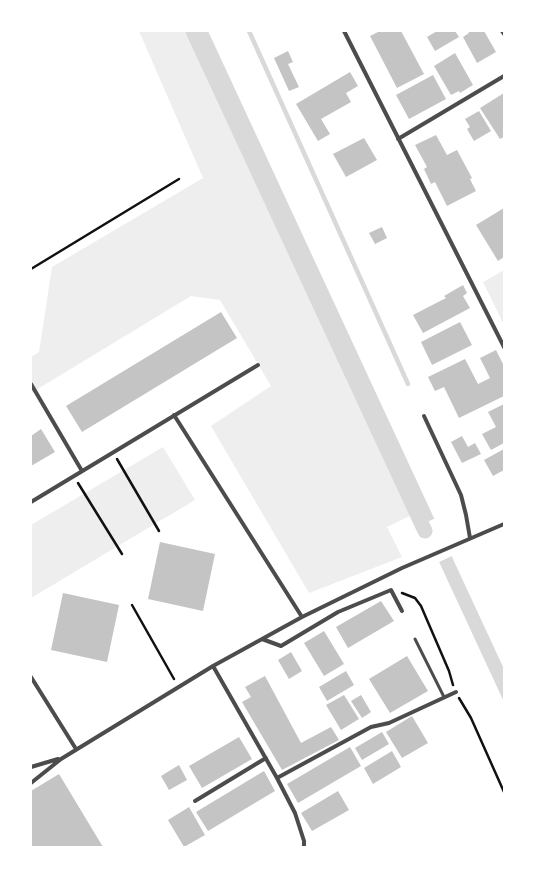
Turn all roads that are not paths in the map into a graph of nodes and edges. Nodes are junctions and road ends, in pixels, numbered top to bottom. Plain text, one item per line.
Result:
1 (344, 31) edge
2 (502, 31) edge
3 (504, 34) edge
4 (504, 76) edge
5 (398, 139) junction
6 (504, 347) edge
7 (258, 365) dead end
8 (31, 384) edge
9 (174, 415) junction
10 (424, 416) dead end
11 (82, 471) junction
12 (31, 502) edge
13 (504, 524) edge
14 (470, 538) junction
15 (402, 611) dead end
16 (302, 617) junction
17 (262, 639) junction
18 (415, 639) dead end
19 (213, 666) junction
20 (31, 677) edge
21 (456, 692) road end
22 (444, 697) junction
23 (76, 749) junction
24 (266, 758) junction
25 (61, 759) junction
26 (31, 767) edge
27 (277, 778) junction
28 (31, 783) edge
29 (195, 801) dead end
30 (304, 847) edge

1 - 5 street
2 - 3 street
4 - 5 street
5 - 6 street
7 - 9 street
8 - 11 street
9 - 11 street
9 - 16 street
10 - 14 street
11 - 12 street
13 - 14 street
14 - 16 street
15 - 17 street
16 - 17 street
17 - 19 street
18 - 22 lane
19 - 23 street
19 - 24 street
20 - 23 street
21 - 22 street
22 - 27 street
23 - 25 street
24 - 27 street
24 - 29 street
25 - 26 street
25 - 28 street
27 - 30 street

